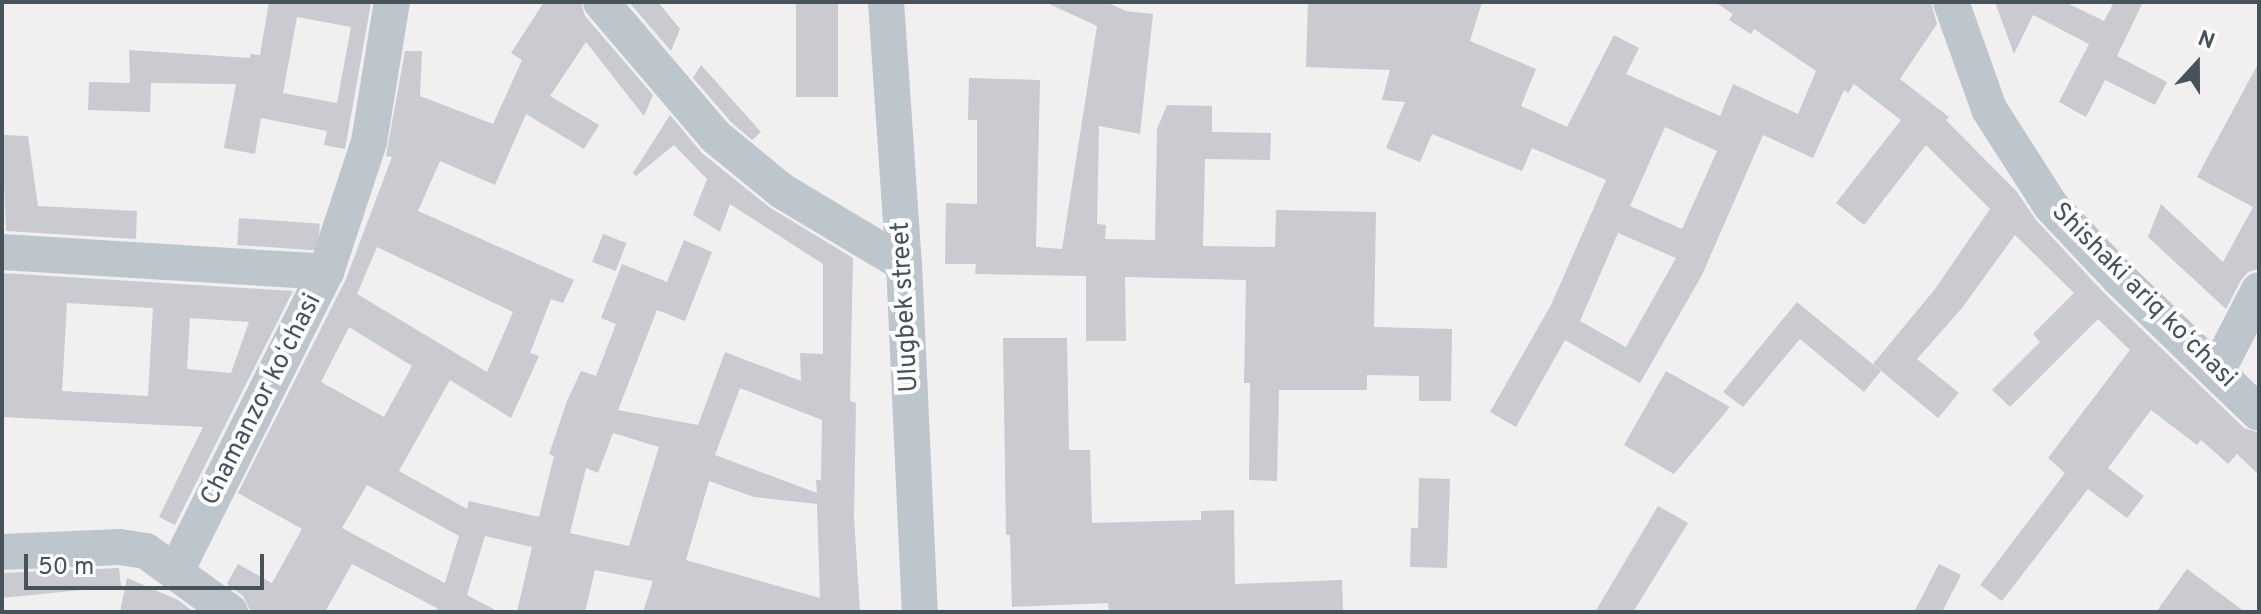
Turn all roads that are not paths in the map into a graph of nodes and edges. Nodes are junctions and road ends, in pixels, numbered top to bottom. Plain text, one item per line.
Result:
1 (392, 2) edge
2 (601, 2) edge
3 (886, 2) edge
4 (1951, 2) edge
5 (2, 252) edge
6 (904, 264) junction
7 (326, 272) junction
8 (2259, 290) edge
9 (2217, 371) junction
10 (2259, 413) edge
11 (2, 552) edge
12 (176, 571) junction
13 (230, 612) edge
14 (920, 612) edge

1 - 7 street, Chamanzor koʻchasi
2 - 6 street
3 - 6 street, Ulugbek street
4 - 9 street, Shishaki ariq koʻchasi
5 - 7 street, Chamanzor koʻchasi
6 - 14 street, Ulugbek street
7 - 12 street, Chamanzor koʻchasi
8 - 9 street
9 - 10 street, Shishaki ariq koʻchasi
11 - 12 street
12 - 13 street

